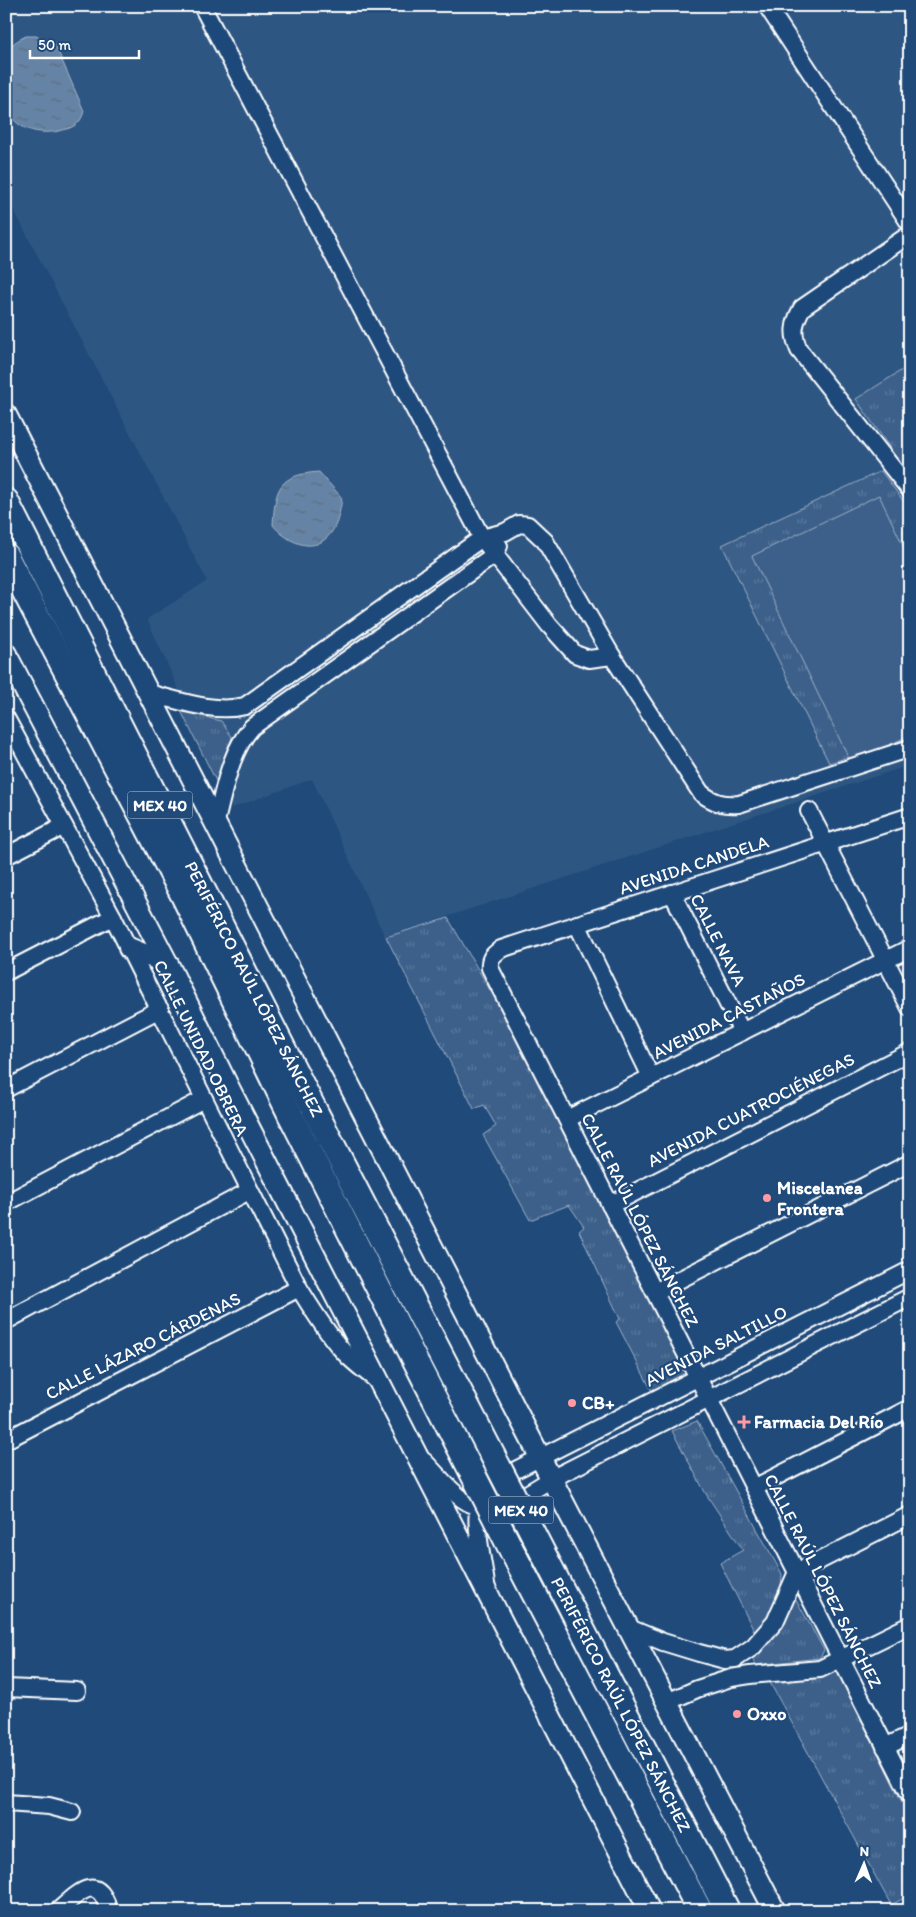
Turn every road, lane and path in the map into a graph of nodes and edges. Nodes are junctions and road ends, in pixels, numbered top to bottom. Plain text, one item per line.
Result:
1 (202, 6) edge
2 (767, 6) edge
3 (910, 224) edge
4 (910, 234) edge
5 (6, 415) edge
6 (910, 490) edge
7 (6, 501) edge
8 (505, 532) junction
9 (482, 538) junction
10 (494, 555) junction
11 (6, 556) edge
12 (6, 654) edge
13 (612, 656) junction
14 (273, 687) junction
15 (148, 693) junction
16 (285, 704) junction
17 (6, 718) edge
18 (11, 740) edge
19 (910, 748) edge
20 (809, 811) dead end
21 (910, 816) edge
22 (215, 825) junction
23 (64, 826) junction
24 (826, 844) junction
25 (6, 856) edge
26 (672, 893) junction
27 (113, 917) junction
28 (577, 924) junction
29 (129, 948) junction
30 (910, 948) edge
31 (492, 956) joint
32 (885, 960) junction
33 (168, 964) junction
34 (6, 972) edge
35 (910, 1008) edge
36 (160, 1009) junction
37 (742, 1032) junction
38 (910, 1052) edge
39 (651, 1077) junction
40 (6, 1090) edge
41 (204, 1098) junction
42 (567, 1120) junction
43 (910, 1163) edge
44 (249, 1191) junction
45 (6, 1203) edge
46 (610, 1205) junction
47 (910, 1270) edge
48 (299, 1288) junction
49 (654, 1292) junction
50 (910, 1297) edge
51 (6, 1320) edge
52 (698, 1378) junction
53 (378, 1380) junction
54 (709, 1400) junction
55 (910, 1408) edge
56 (6, 1440) edge
57 (414, 1450) junction
58 (540, 1457) junction
59 (551, 1479) junction
60 (754, 1488) junction
61 (478, 1507) junction
62 (910, 1515) edge
63 (797, 1572) junction
64 (488, 1596) junction
65 (910, 1625) edge
66 (628, 1628) junction
67 (841, 1660) junction
68 (6, 1688) edge
69 (77, 1691) dead end
70 (667, 1702) junction
71 (910, 1735) edge
72 (885, 1747) junction
73 (910, 1795) edge
74 (6, 1803) edge
75 (72, 1812) dead end
76 (58, 1911) edge
77 (109, 1911) edge
78 (650, 1911) edge
79 (700, 1911) edge
80 (727, 1911) edge
81 (775, 1911) edge

1 - 9 street
2 - 3 street
4 - 6 street
5 - 15 main road
7 - 80 highway, PERIFÉRICO RAÚL LÓPEZ SÁNCHEZ / MEX 40, bridge
8 - 9 street
8 - 10 street
8 - 13 street
9 - 10 street
9 - 14 street
10 - 13 street
10 - 16 street
11 - 79 highway, PERIFÉRICO RAÚL LÓPEZ SÁNCHEZ / MEX 40, bridge
12 - 33 main road
13 - 19 street
14 - 15 street
14 - 16 street
15 - 22 main road
16 - 22 street
17 - 18 street, CALLE UNIDAD OBRERA
18 - 23 street, CALLE UNIDAD OBRERA
20 - 24 street
21 - 24 street, AVENIDA CANDELA
22 - 58 main road
23 - 25 street
23 - 27 street, CALLE UNIDAD OBRERA
24 - 26 street, AVENIDA CANDELA
24 - 32 street
26 - 28 street, AVENIDA CANDELA
26 - 37 street, CALLE NAVA
27 - 29 street, CALLE UNIDAD OBRERA
27 - 34 street
28 - 31 street, AVENIDA CANDELA
28 - 39 street
29 - 33 main road
29 - 36 street, CALLE UNIDAD OBRERA
30 - 32 street, AVENIDA CASTAÑOS
31 - 42 street, CALLE RAÚL LÓPEZ SÁNCHEZ
32 - 35 street
32 - 37 street, AVENIDA CASTAÑOS
33 - 53 main road
36 - 40 street
36 - 41 street, CALLE UNIDAD OBRERA
37 - 39 street, AVENIDA CASTAÑOS
38 - 46 street, AVENIDA CUATROCIÉNEGAS
39 - 42 street, AVENIDA CASTAÑOS
41 - 44 street, CALLE UNIDAD OBRERA
41 - 45 street
42 - 46 street, CALLE RAÚL LÓPEZ SÁNCHEZ
43 - 49 street
44 - 48 street, CALLE UNIDAD OBRERA
44 - 51 street
46 - 49 street, CALLE RAÚL LÓPEZ SÁNCHEZ
47 - 52 street, AVENIDA SALTILLO
48 - 53 street, CALLE UNIDAD OBRERA
48 - 56 street, CALLE LÁZARO CÁRDENAS
49 - 52 street, CALLE RAÚL LÓPEZ SÁNCHEZ
50 - 54 street
52 - 54 street, CALLE RAÚL LÓPEZ SÁNCHEZ
52 - 58 street, AVENIDA SALTILLO
53 - 57 main road
54 - 59 street
54 - 60 street, CALLE RAÚL LÓPEZ SÁNCHEZ
55 - 60 street
57 - 61 street
57 - 64 main road
58 - 59 main road
58 - 61 street
59 - 61 street
59 - 66 main road
60 - 63 street, CALLE RAÚL LÓPEZ SÁNCHEZ
61 - 64 street
62 - 63 street
63 - 66 street
63 - 67 street, CALLE RAÚL LÓPEZ SÁNCHEZ
64 - 78 main road
65 - 67 street
66 - 70 main road
67 - 70 street
67 - 72 street, CALLE RAÚL LÓPEZ SÁNCHEZ
68 - 69 street
70 - 81 main road
71 - 72 street
72 - 73 street, CALLE RAÚL LÓPEZ SÁNCHEZ
74 - 75 street
76 - 77 street

